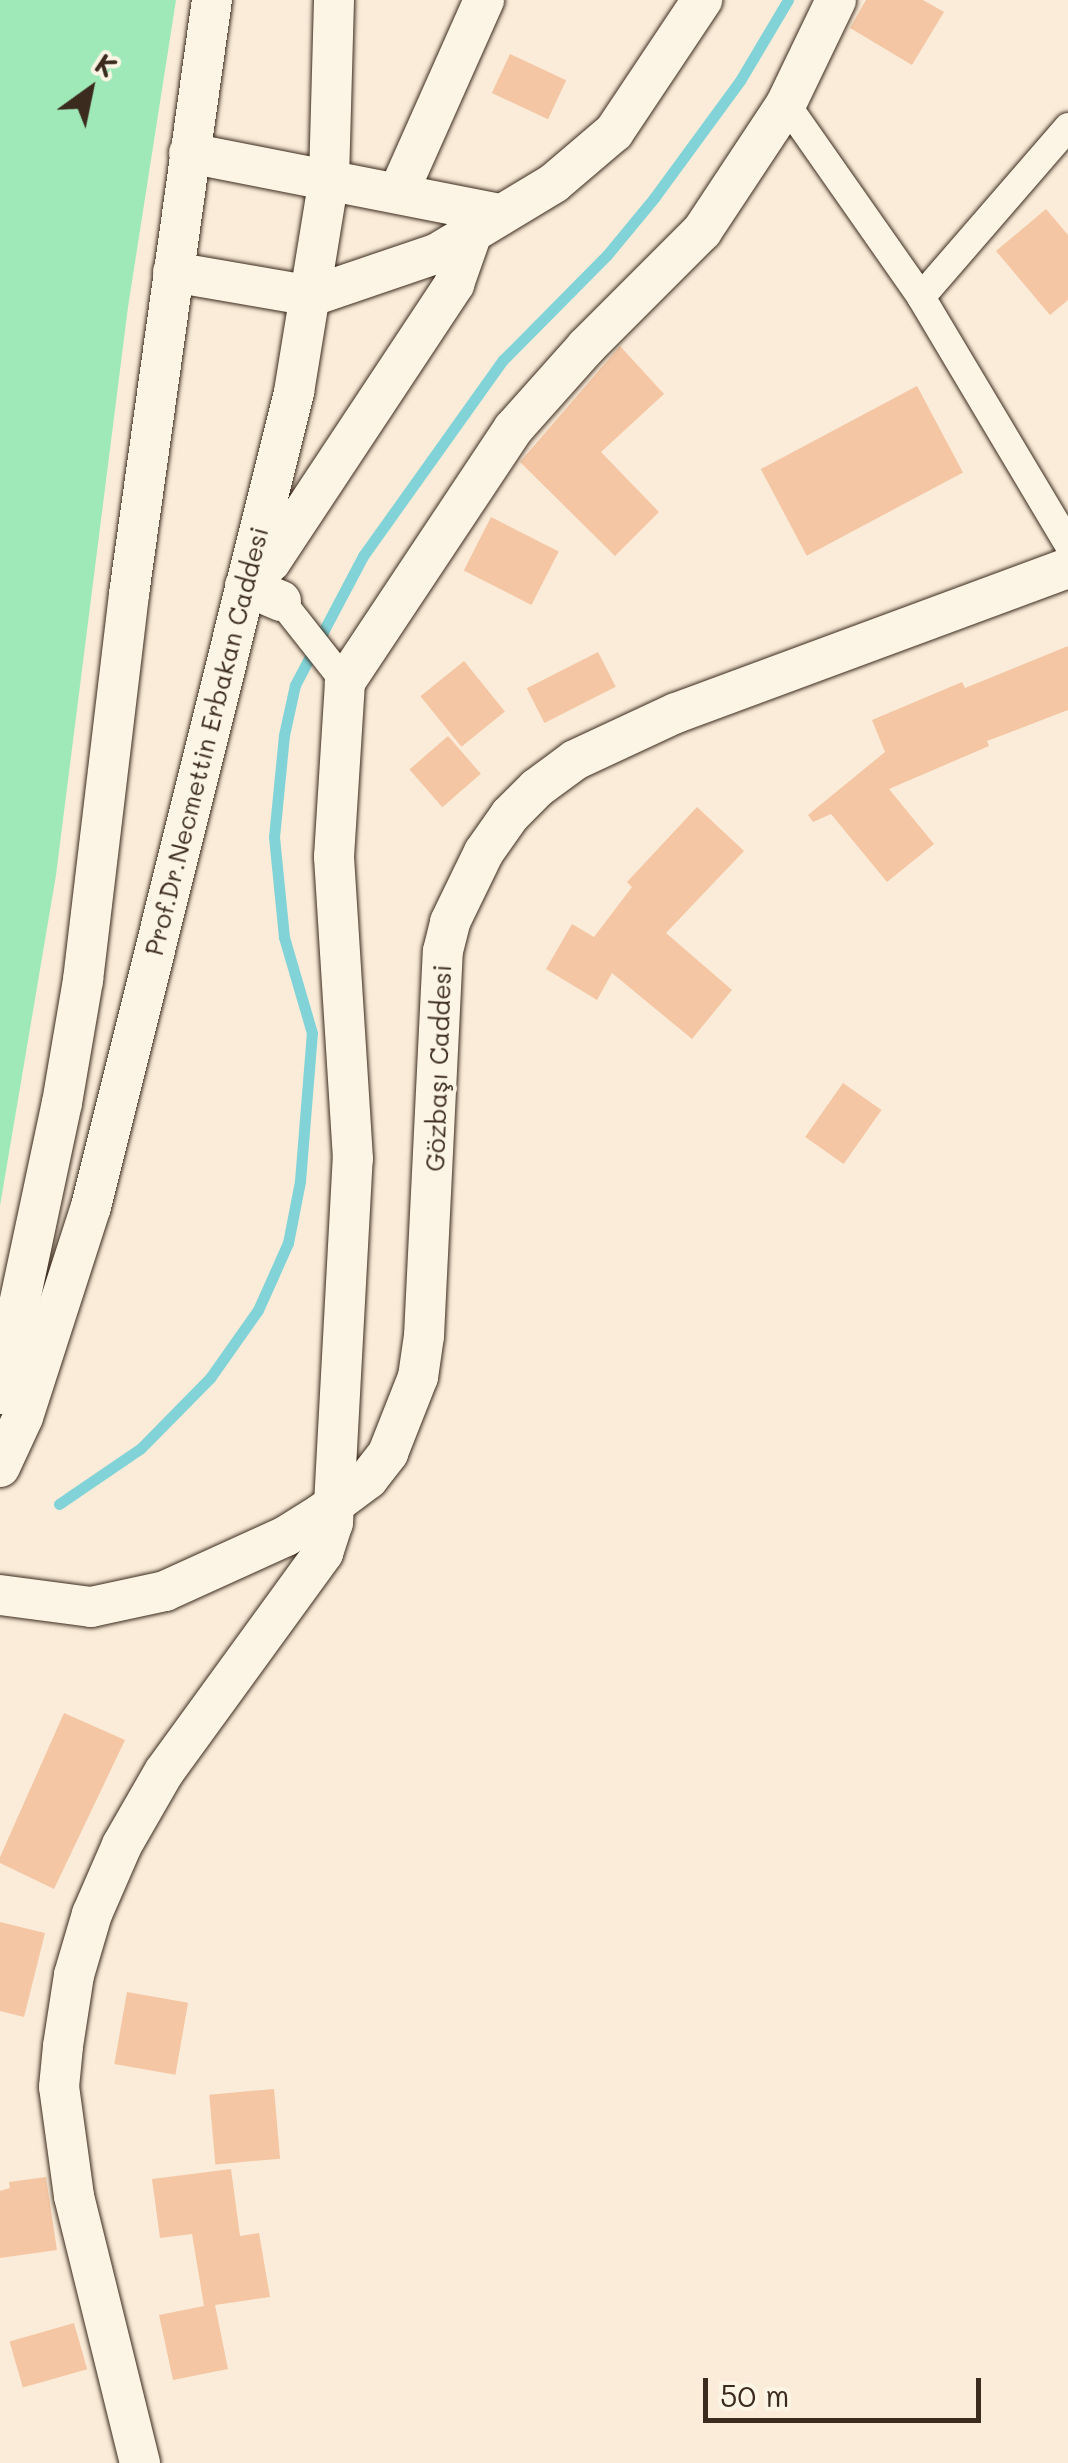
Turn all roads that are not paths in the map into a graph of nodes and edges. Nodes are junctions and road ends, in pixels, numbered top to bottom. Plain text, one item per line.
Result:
1 (212, 0) edge
2 (334, 0) edge
3 (484, 0) edge
4 (702, 0) edge
5 (836, 0) edge
6 (786, 104) junction
7 (1068, 126) edge
8 (188, 153) junction
9 (328, 179) junction
10 (399, 191) junction
11 (486, 224) junction
12 (173, 272) junction
13 (312, 296) junction
14 (921, 296) junction
15 (1068, 544) edge
16 (1068, 568) edge
17 (263, 594) junction
18 (345, 682) junction
19 (0, 1394) edge
20 (0, 1467) edge
21 (334, 1504) junction
22 (0, 1596) edge
23 (140, 2463) edge

1 - 8 street
2 - 9 street, Prof.Dr.Necmettin Erbakan Caddesi
3 - 10 street
4 - 11 street
5 - 6 street
6 - 14 street
6 - 18 street
7 - 14 street
8 - 9 street
8 - 12 street
9 - 10 street
9 - 13 street, Prof.Dr.Necmettin Erbakan Caddesi
10 - 11 street
11 - 13 street
11 - 17 street
12 - 13 street
12 - 19 street
13 - 17 street, Prof.Dr.Necmettin Erbakan Caddesi
14 - 15 street
16 - 21 street, Gözbaşı Caddesi
17 - 18 street
17 - 20 street, Prof.Dr.Necmettin Erbakan Caddesi
18 - 21 street
21 - 22 street, Gözbaşı Caddesi
21 - 23 street

